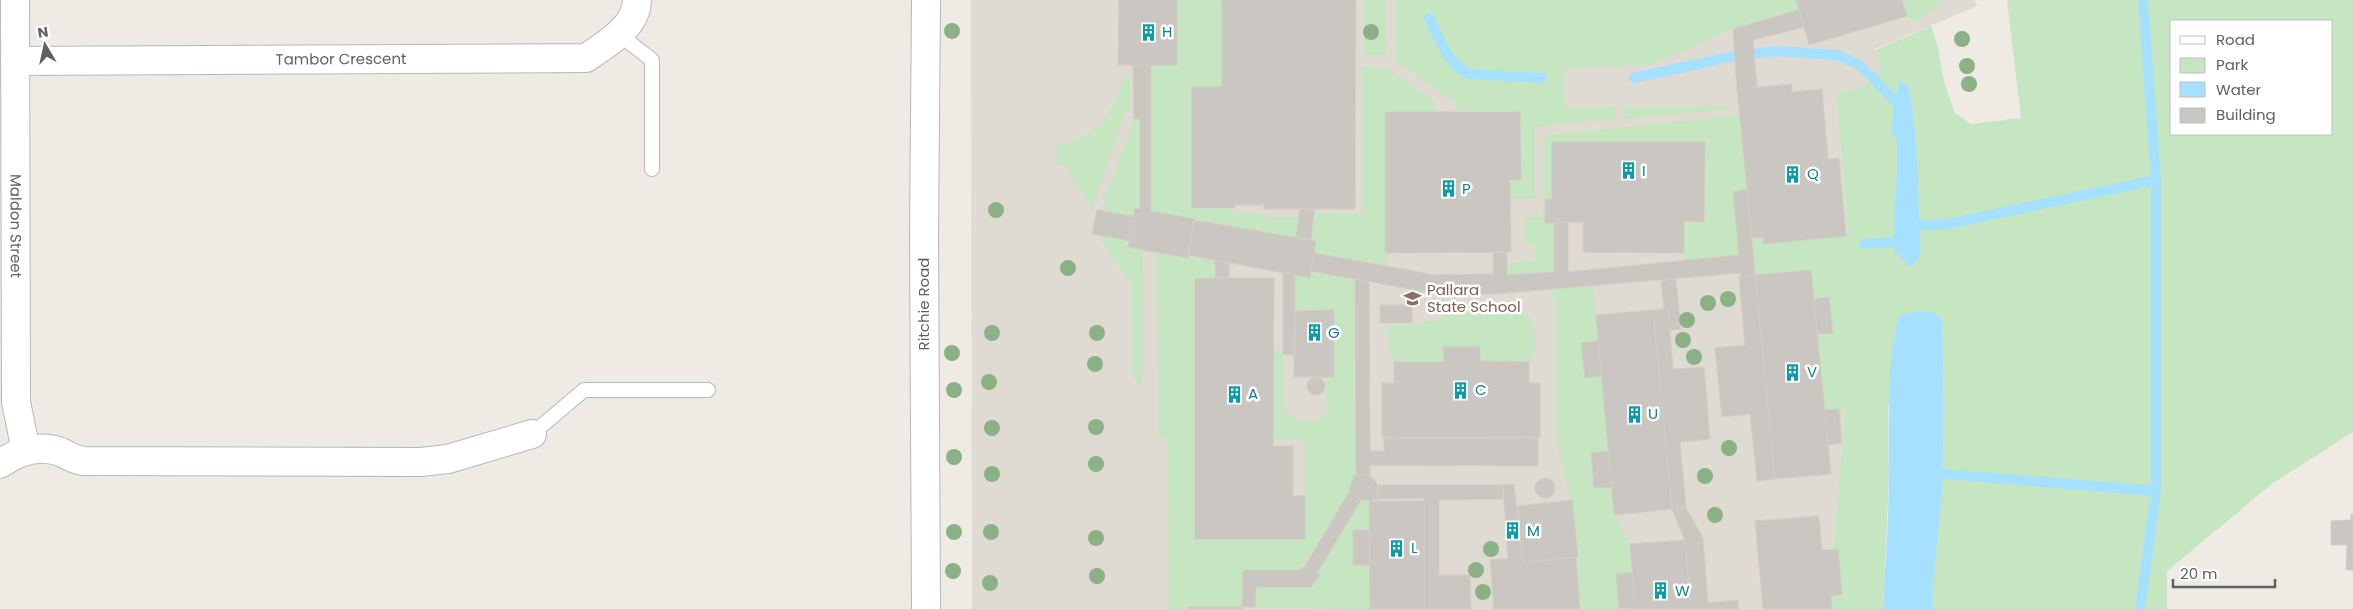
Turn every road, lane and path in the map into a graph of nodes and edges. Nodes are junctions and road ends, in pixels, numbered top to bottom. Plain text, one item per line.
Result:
1 (15, 0) edge
2 (637, 0) edge
3 (926, 0) edge
4 (620, 35) junction
5 (16, 61) junction
6 (652, 169) dead end
7 (708, 390) dead end
8 (532, 434) joint
9 (26, 451) junction
10 (0, 464) edge
11 (926, 609) edge

1 - 5 street, Maldon Street
2 - 4 street, Tambor Crescent
3 - 11 street, Ritchie Road
4 - 5 street, Tambor Crescent
4 - 6 lane
5 - 9 street, Maldon Street
7 - 8 lane
8 - 9 street
9 - 10 street

